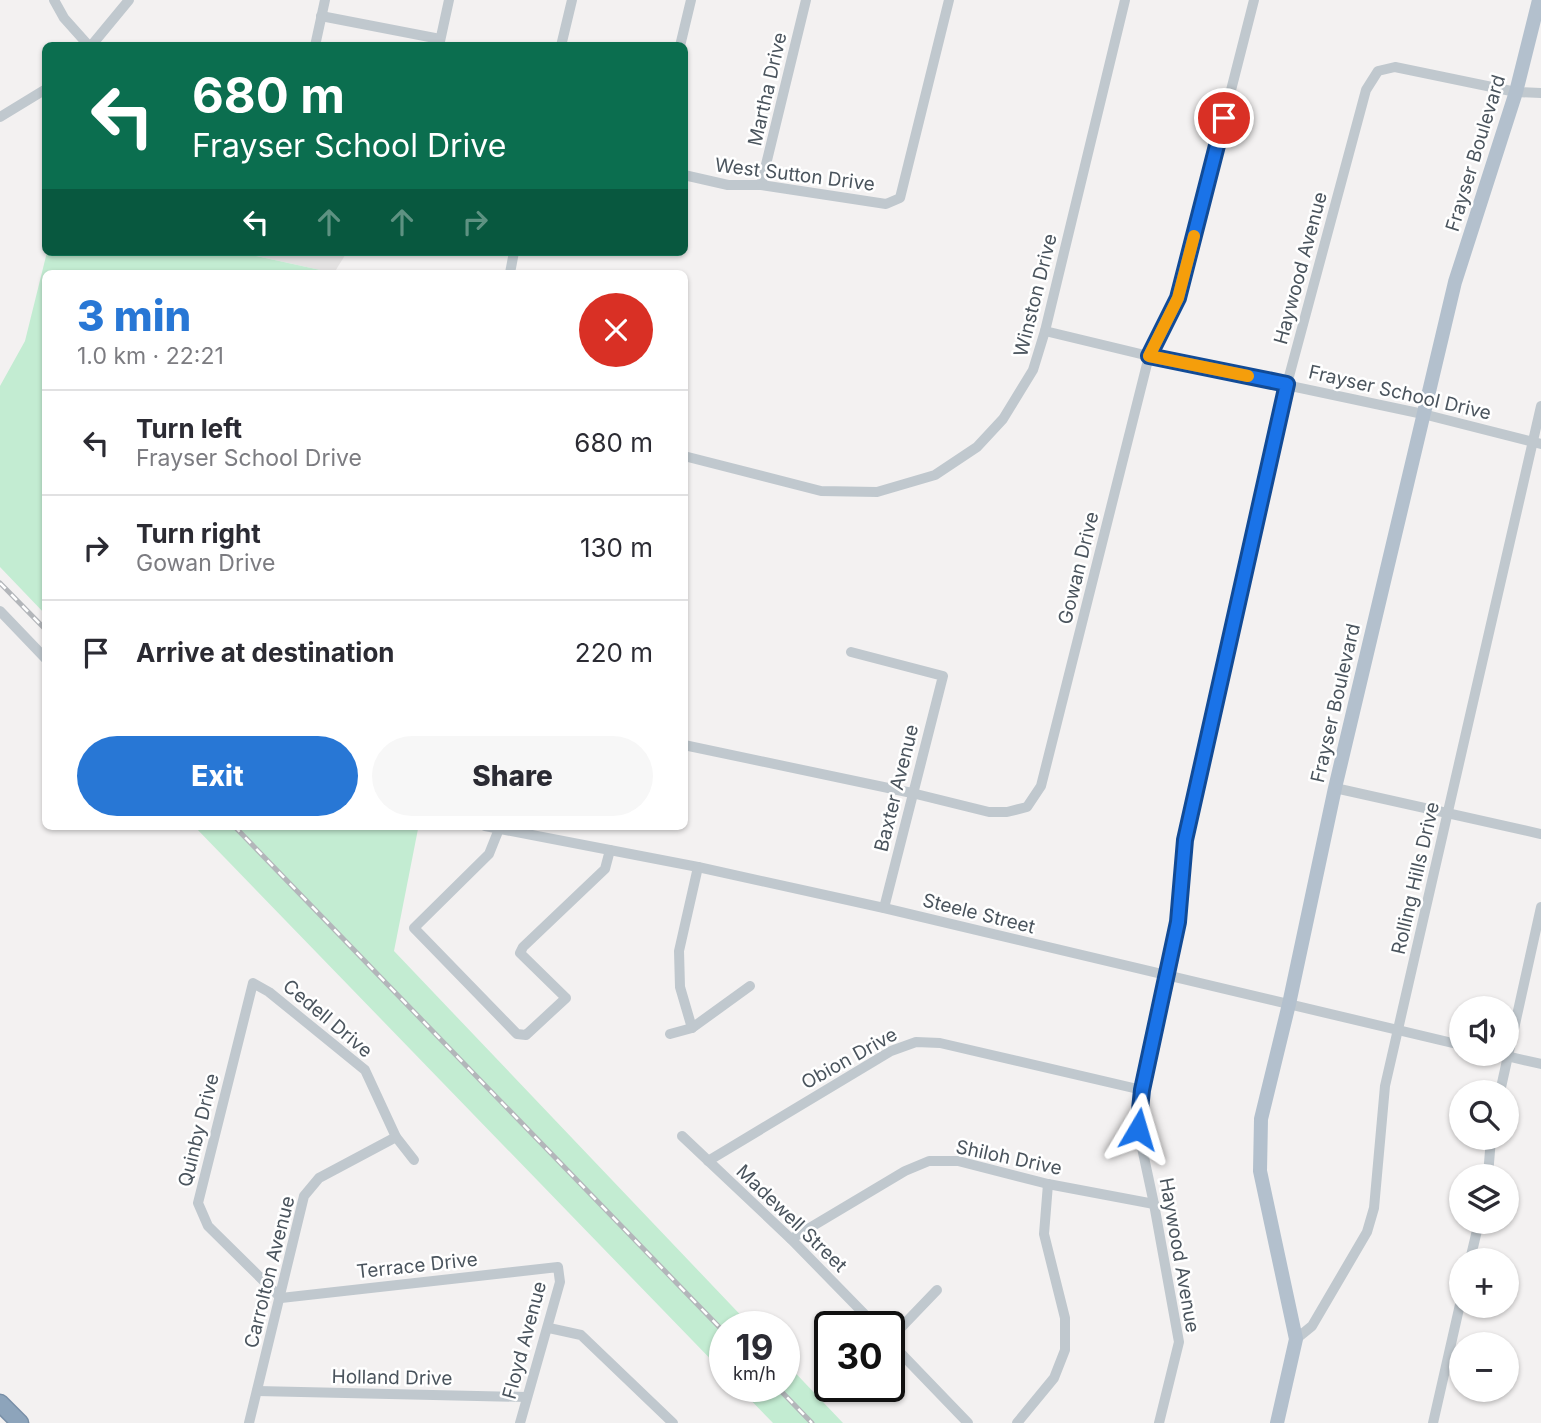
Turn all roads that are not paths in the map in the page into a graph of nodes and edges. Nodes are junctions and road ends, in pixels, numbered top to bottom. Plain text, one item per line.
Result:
1 (54, 0) edge
2 (129, 0) edge
3 (325, 0) edge
4 (449, 0) edge
5 (572, 0) edge
6 (691, 0) edge
7 (806, 0) edge
8 (949, 0) edge
9 (1125, 0) edge
10 (1254, 0) edge
11 (1539, 0) edge
12 (321, 16) junction
13 (86, 42) edge
14 (93, 42) edge
15 (315, 42) edge
16 (439, 42) edge
17 (562, 42) edge
18 (681, 42) edge
19 (42, 91) edge
20 (1516, 92) junction
21 (1541, 93) edge
22 (0, 117) edge
23 (688, 176) edge
24 (761, 185) junction
25 (1045, 331) junction
26 (1149, 356) junction
27 (1287, 384) junction
28 (1541, 407) edge
29 (1423, 414) junction
30 (1536, 443) edge
31 (688, 457) edge
32 (0, 611) edge
33 (851, 652) dead end
34 (42, 655) edge
35 (688, 746) edge
36 (1335, 789) junction
37 (912, 793) junction
38 (1448, 813) junction
39 (499, 830) edge
40 (504, 830) edge
41 (1541, 834) edge
42 (610, 850) junction
43 (698, 867) junction
44 (1541, 907) edge
45 (884, 908) junction
46 (1168, 977) junction
47 (253, 983) joint
48 (750, 986) dead end
49 (1518, 996) edge
50 (1289, 1004) junction
51 (692, 1028) junction
52 (1399, 1031) junction
53 (670, 1034) dead end
54 (1449, 1042) edge
55 (1519, 1058) edge
56 (1541, 1063) edge
57 (1142, 1090) junction
58 (682, 1136) dead end
59 (396, 1137) junction
60 (414, 1160) dead end
61 (708, 1161) junction
62 (1048, 1184) junction
63 (1154, 1204) junction
64 (791, 1239) junction
65 (558, 1267) joint
66 (937, 1290) dead end
67 (281, 1298) junction
68 (861, 1311) edge
69 (1457, 1318) edge
70 (905, 1323) edge
71 (549, 1328) junction
72 (1296, 1339) junction
73 (905, 1357) edge
74 (257, 1391) junction
75 (526, 1397) junction
76 (0, 1403) edge
77 (20, 1423) edge
78 (249, 1423) edge
79 (520, 1423) edge
80 (673, 1423) edge
81 (968, 1423) edge
82 (1017, 1423) edge
83 (1159, 1423) edge
84 (1277, 1423) edge
85 (1433, 1423) edge

1 - 13 street
2 - 14 street
3 - 12 street
4 - 16 street
5 - 17 street
6 - 18 street
7 - 24 street, Martha Drive
8 - 24 street, West Sutton Drive
9 - 25 street, Winston Drive
10 - 26 street, Gowan Drive
11 - 20 main road, Frayser Boulevard
12 - 15 street
12 - 16 street
19 - 22 street
20 - 21 street
20 - 27 street, Haywood Avenue
20 - 29 main road, Frayser Boulevard
23 - 24 street, West Sutton Drive
25 - 26 street, Frayser School Drive
25 - 31 street, Winston Drive
26 - 27 street, Frayser School Drive
26 - 37 street, Gowan Drive
27 - 29 street, Frayser School Drive
27 - 46 street, Haywood Avenue
28 - 30 street, Rolling Hills Drive
29 - 30 street, Frayser School Drive
29 - 36 main road, Frayser Boulevard
30 - 38 street, Rolling Hills Drive
32 - 34 street
33 - 37 street, Baxter Avenue
35 - 37 street, Gowan Drive
36 - 38 street
36 - 50 main road, Frayser Boulevard
37 - 45 street, Baxter Avenue
38 - 41 street
38 - 52 street, Rolling Hills Drive
39 - 42 street
40 - 42 street, Steele Street
42 - 43 street, Steele Street
43 - 45 street, Steele Street
43 - 51 street
44 - 49 street
45 - 46 street, Steele Street
46 - 50 street, Steele Street
46 - 57 street, Haywood Avenue
47 - 59 street, Cedell Drive
47 - 67 street, Quinby Drive
48 - 51 street
50 - 52 street, Steele Street
50 - 72 main road, Frayser Boulevard
51 - 53 street
52 - 54 street, Steele Street
52 - 72 street, Rolling Hills Drive
55 - 56 street
57 - 61 street, Obion Drive
57 - 63 street, Haywood Avenue
58 - 61 street, Madewell Street
59 - 60 street, Cedell Drive
59 - 67 street, Carrolton Avenue
61 - 64 street, Madewell Street
62 - 63 street, Shiloh Drive
62 - 64 street, Shiloh Drive
62 - 82 street
63 - 83 street, Haywood Avenue
64 - 68 street, Madewell Street
65 - 67 street, Terrace Drive
65 - 71 street, Floyd Avenue
66 - 70 street
67 - 74 street, Carrolton Avenue
69 - 85 street
71 - 75 street, Floyd Avenue
71 - 80 street
72 - 84 main road, Frayser Boulevard
73 - 81 street
74 - 75 street, Holland Drive
74 - 78 street, Carrolton Avenue
75 - 79 street, Floyd Avenue
76 - 77 highway

